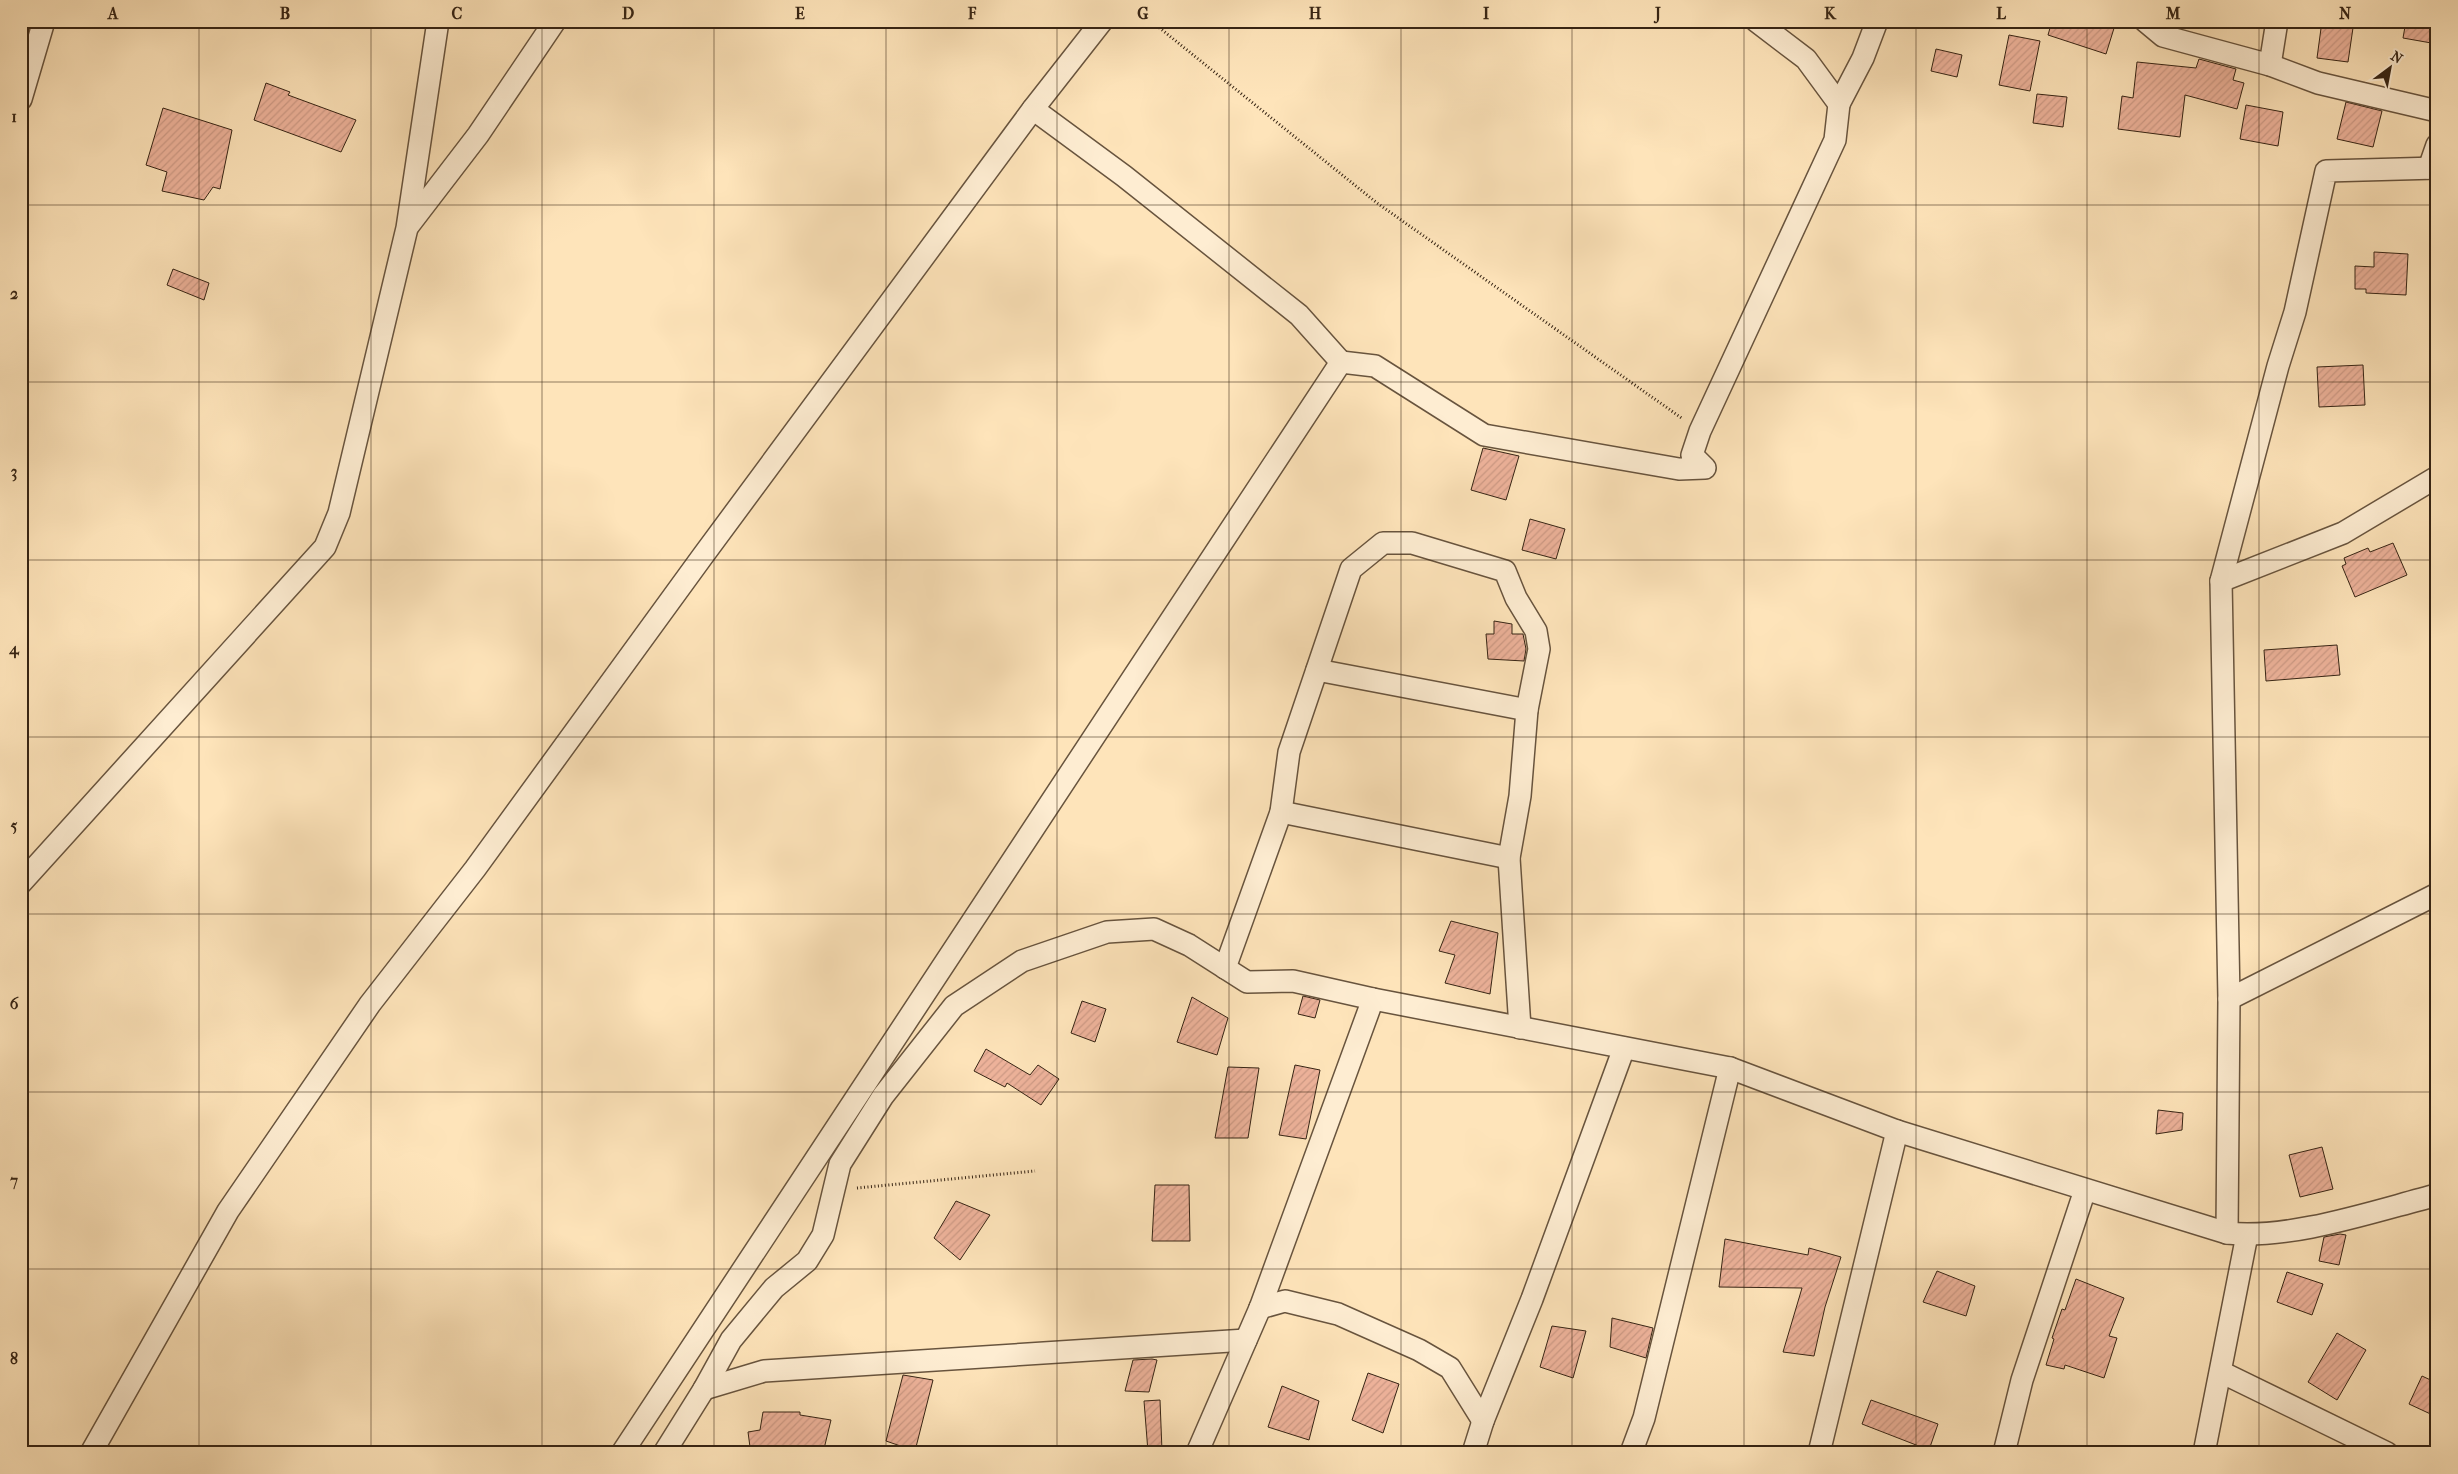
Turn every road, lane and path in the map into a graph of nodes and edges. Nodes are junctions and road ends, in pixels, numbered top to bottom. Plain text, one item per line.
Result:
1 (44, 21) edge
2 (438, 21) edge
3 (555, 21) edge
4 (1102, 21) edge
5 (1152, 21) edge
6 (1756, 21) edge
7 (1877, 21) edge
8 (2144, 21) edge
9 (2277, 21) edge
10 (2270, 65) junction
11 (21, 100) edge
12 (1839, 104) junction
13 (1033, 109) junction
14 (2437, 111) edge
15 (2437, 145) edge
16 (2433, 168) edge
17 (407, 228) junction
18 (1341, 362) junction
19 (1700, 431) junction
20 (2437, 477) edge
21 (2221, 581) junction
22 (1317, 670) junction
23 (1527, 710) junction
24 (1280, 812) junction
25 (1510, 858) junction
26 (21, 883) edge
27 (2437, 894) edge
28 (1225, 968) junction
29 (1372, 999) junction
30 (2229, 999) junction
31 (1520, 1028) junction
32 (1624, 1048) junction
33 (1730, 1068) junction
34 (1897, 1132) junction
35 (1035, 1171) dead end
36 (2086, 1190) junction
37 (831, 1193) junction
38 (2437, 1195) edge
39 (2237, 1234) junction
40 (1260, 1308) junction
41 (1246, 1340) junction
42 (2221, 1372) junction
43 (704, 1388) junction
44 (1484, 1421) junction
45 (91, 1453) edge
46 (622, 1453) edge
47 (664, 1453) edge
48 (1197, 1453) edge
49 (1474, 1453) edge
50 (1631, 1453) edge
51 (1820, 1453) edge
52 (2004, 1453) edge
53 (2204, 1453) edge
54 (2387, 1453) edge

1 - 11 street
2 - 17 street
3 - 17 street
4 - 13 street
5 - 19 path
6 - 12 street
7 - 12 street
8 - 10 street
9 - 10 street
10 - 14 street
12 - 19 street
13 - 18 street
13 - 45 street
15 - 16 street
16 - 21 street
17 - 26 street
18 - 19 street
18 - 46 street
20 - 21 street
21 - 30 street
22 - 23 street
22 - 23 street
22 - 24 street
23 - 25 street
24 - 25 street
24 - 28 street
25 - 31 street
27 - 30 street
28 - 29 street
28 - 37 street
29 - 31 street
29 - 40 street
30 - 39 street
31 - 32 street
32 - 33 street
32 - 44 street
33 - 34 street
33 - 50 street
34 - 36 street
34 - 51 street
35 - 37 path
36 - 39 street
36 - 52 street
37 - 43 street
38 - 39 street
39 - 42 street
40 - 41 street
40 - 44 street
41 - 43 street
41 - 48 street
42 - 53 street
42 - 54 street
43 - 47 street
44 - 49 street

